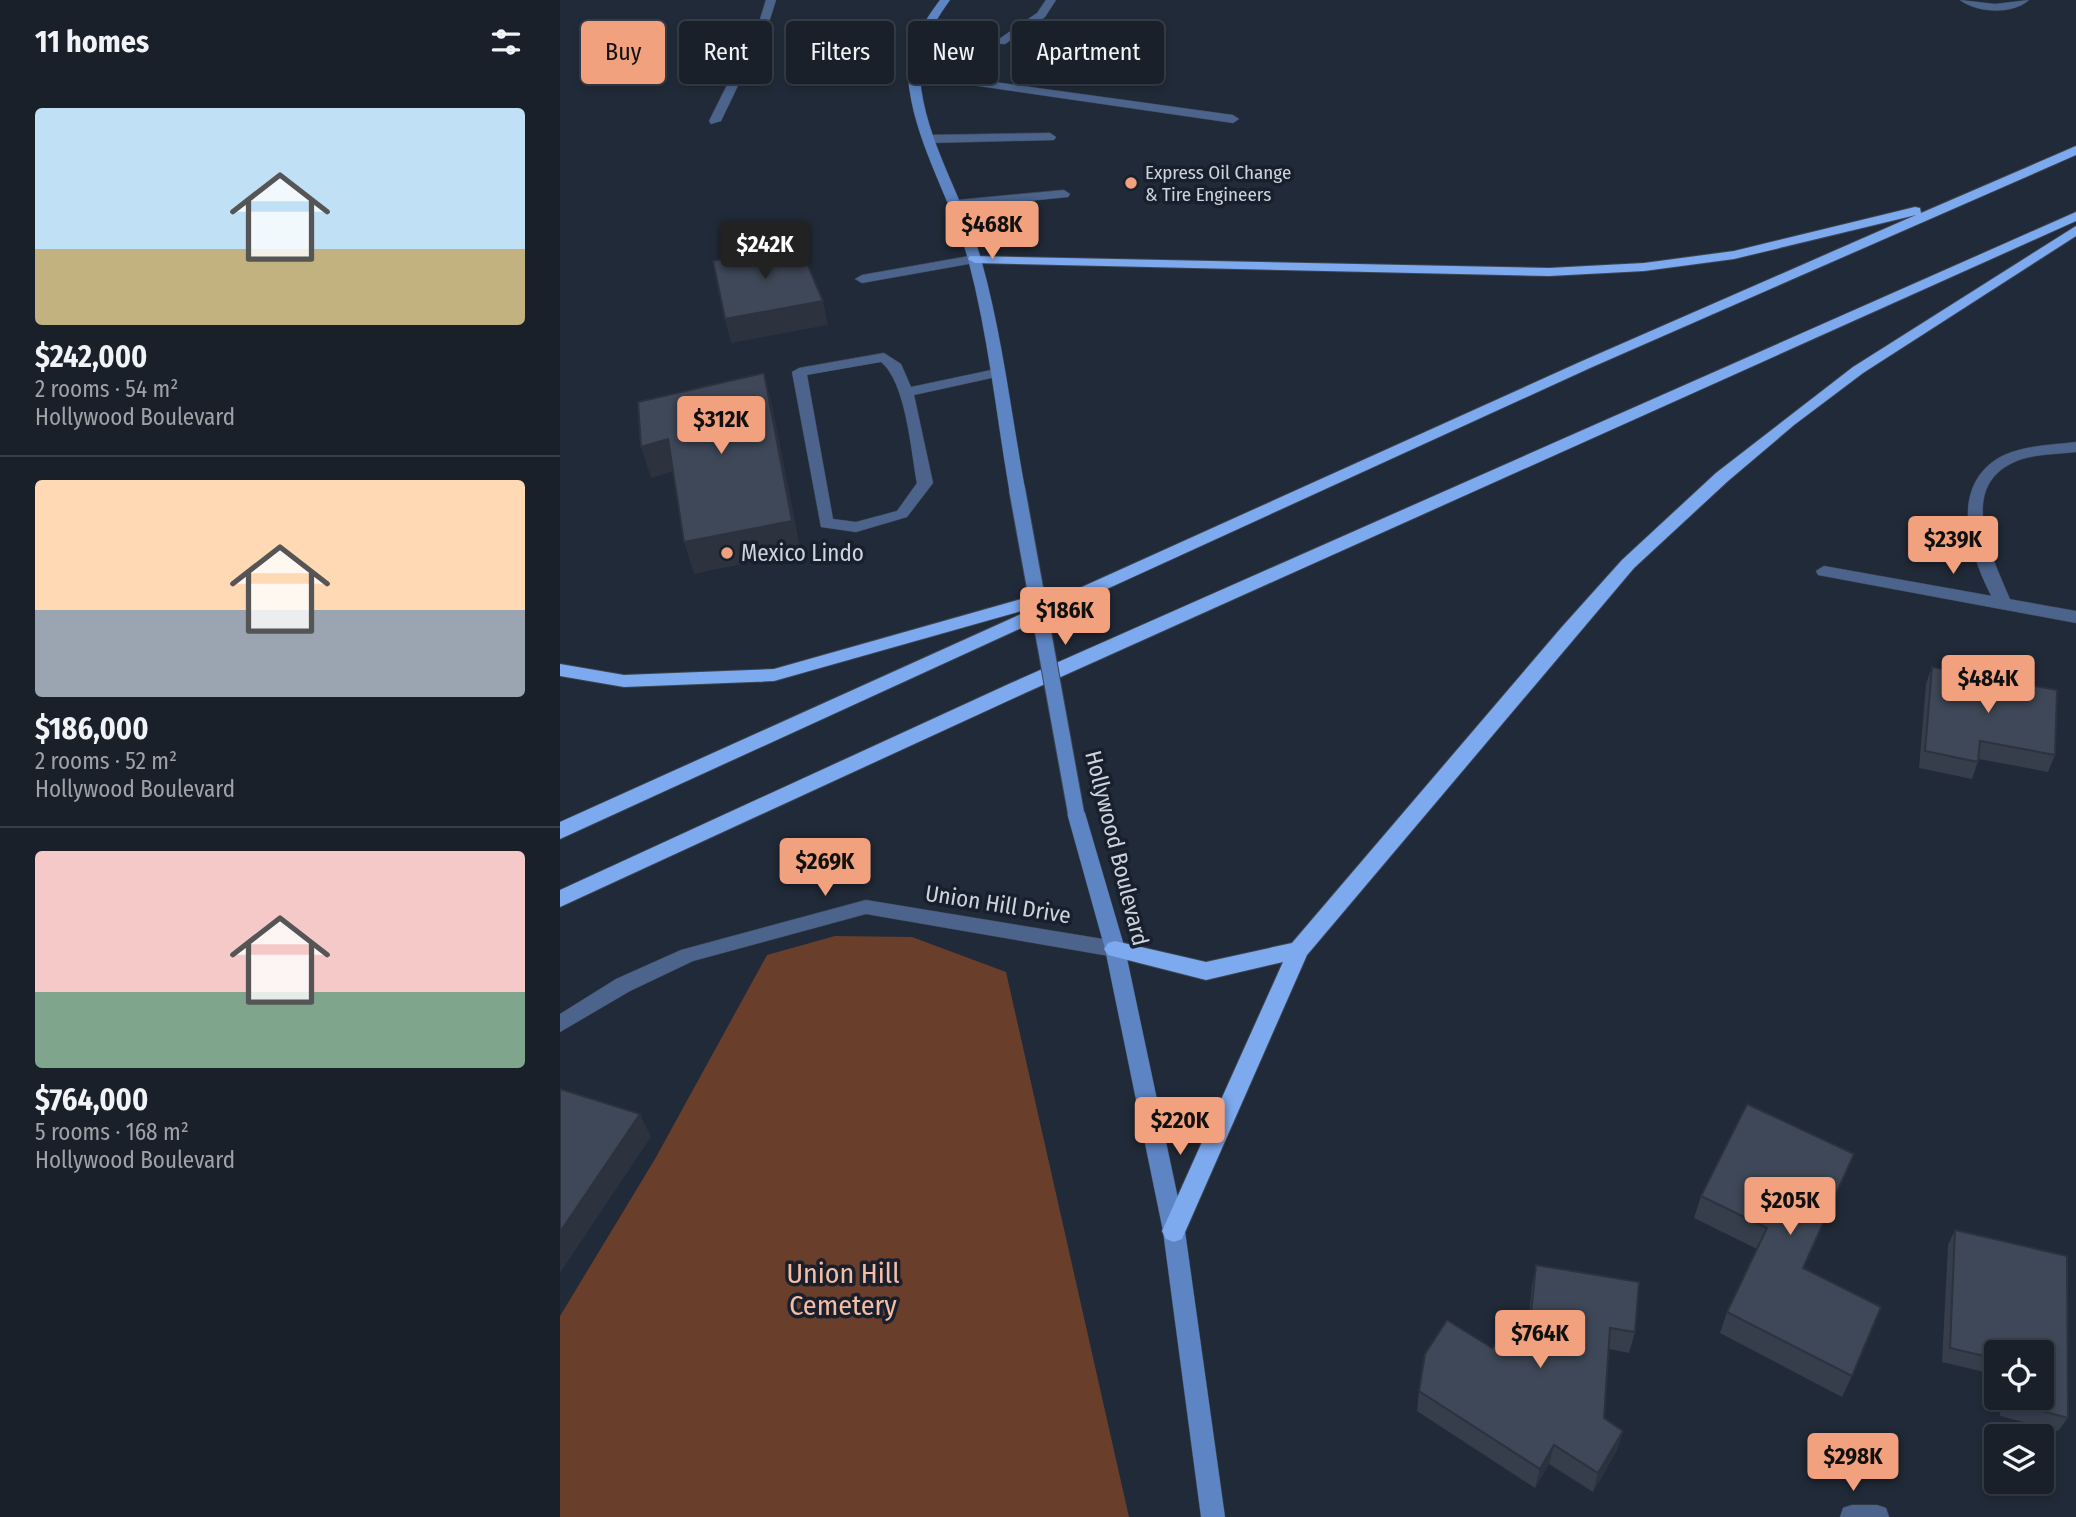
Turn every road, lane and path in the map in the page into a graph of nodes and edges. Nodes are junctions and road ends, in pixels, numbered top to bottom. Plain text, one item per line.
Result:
1 (771, 0) edge
2 (945, 0) edge
3 (1051, 0) edge
4 (1965, 0) edge
5 (2024, 0) edge
6 (932, 21) edge
7 (998, 42) edge
8 (916, 84) edge
9 (985, 84) edge
10 (1234, 119) dead end
11 (715, 121) dead end
12 (1050, 137) dead end
13 (930, 139) junction
14 (2076, 150) edge
15 (1064, 194) dead end
16 (1967, 198) junction
17 (957, 204) junction
18 (2076, 216) edge
19 (2076, 230) edge
20 (975, 259) junction
21 (862, 279) dead end
22 (996, 373) junction
23 (906, 392) junction
24 (2076, 447) edge
25 (1824, 570) dead end
26 (1128, 575) junction
27 (2004, 604) junction
28 (2076, 617) edge
29 (560, 670) edge
30 (560, 831) edge
31 (560, 900) edge
32 (1115, 949) junction
33 (1300, 950) junction
34 (560, 1024) edge
35 (1174, 1231) junction
36 (1213, 1517) edge
37 (1852, 1517) edge
38 (1877, 1517) edge

1 - 11 street
2 - 6 main road, Hollywood Boulevard
3 - 7 street
4 - 5 street
8 - 13 main road, Hollywood Boulevard
9 - 10 street
12 - 13 street
13 - 17 main road, Hollywood Boulevard
14 - 16 highway
15 - 17 street
16 - 20 highway
16 - 26 highway
17 - 20 main road, Hollywood Boulevard
18 - 31 highway
19 - 33 highway
20 - 21 street
20 - 22 main road, Hollywood Boulevard
22 - 23 street
22 - 32 main road, Hollywood Boulevard, bridge
23 - 23 street
24 - 27 street
25 - 27 street
26 - 29 highway
26 - 30 highway
27 - 28 street
32 - 33 highway
32 - 34 street, Union Hill Drive
32 - 35 main road, Hollywood Boulevard
33 - 35 highway
35 - 36 main road, Hollywood Boulevard
37 - 38 street

